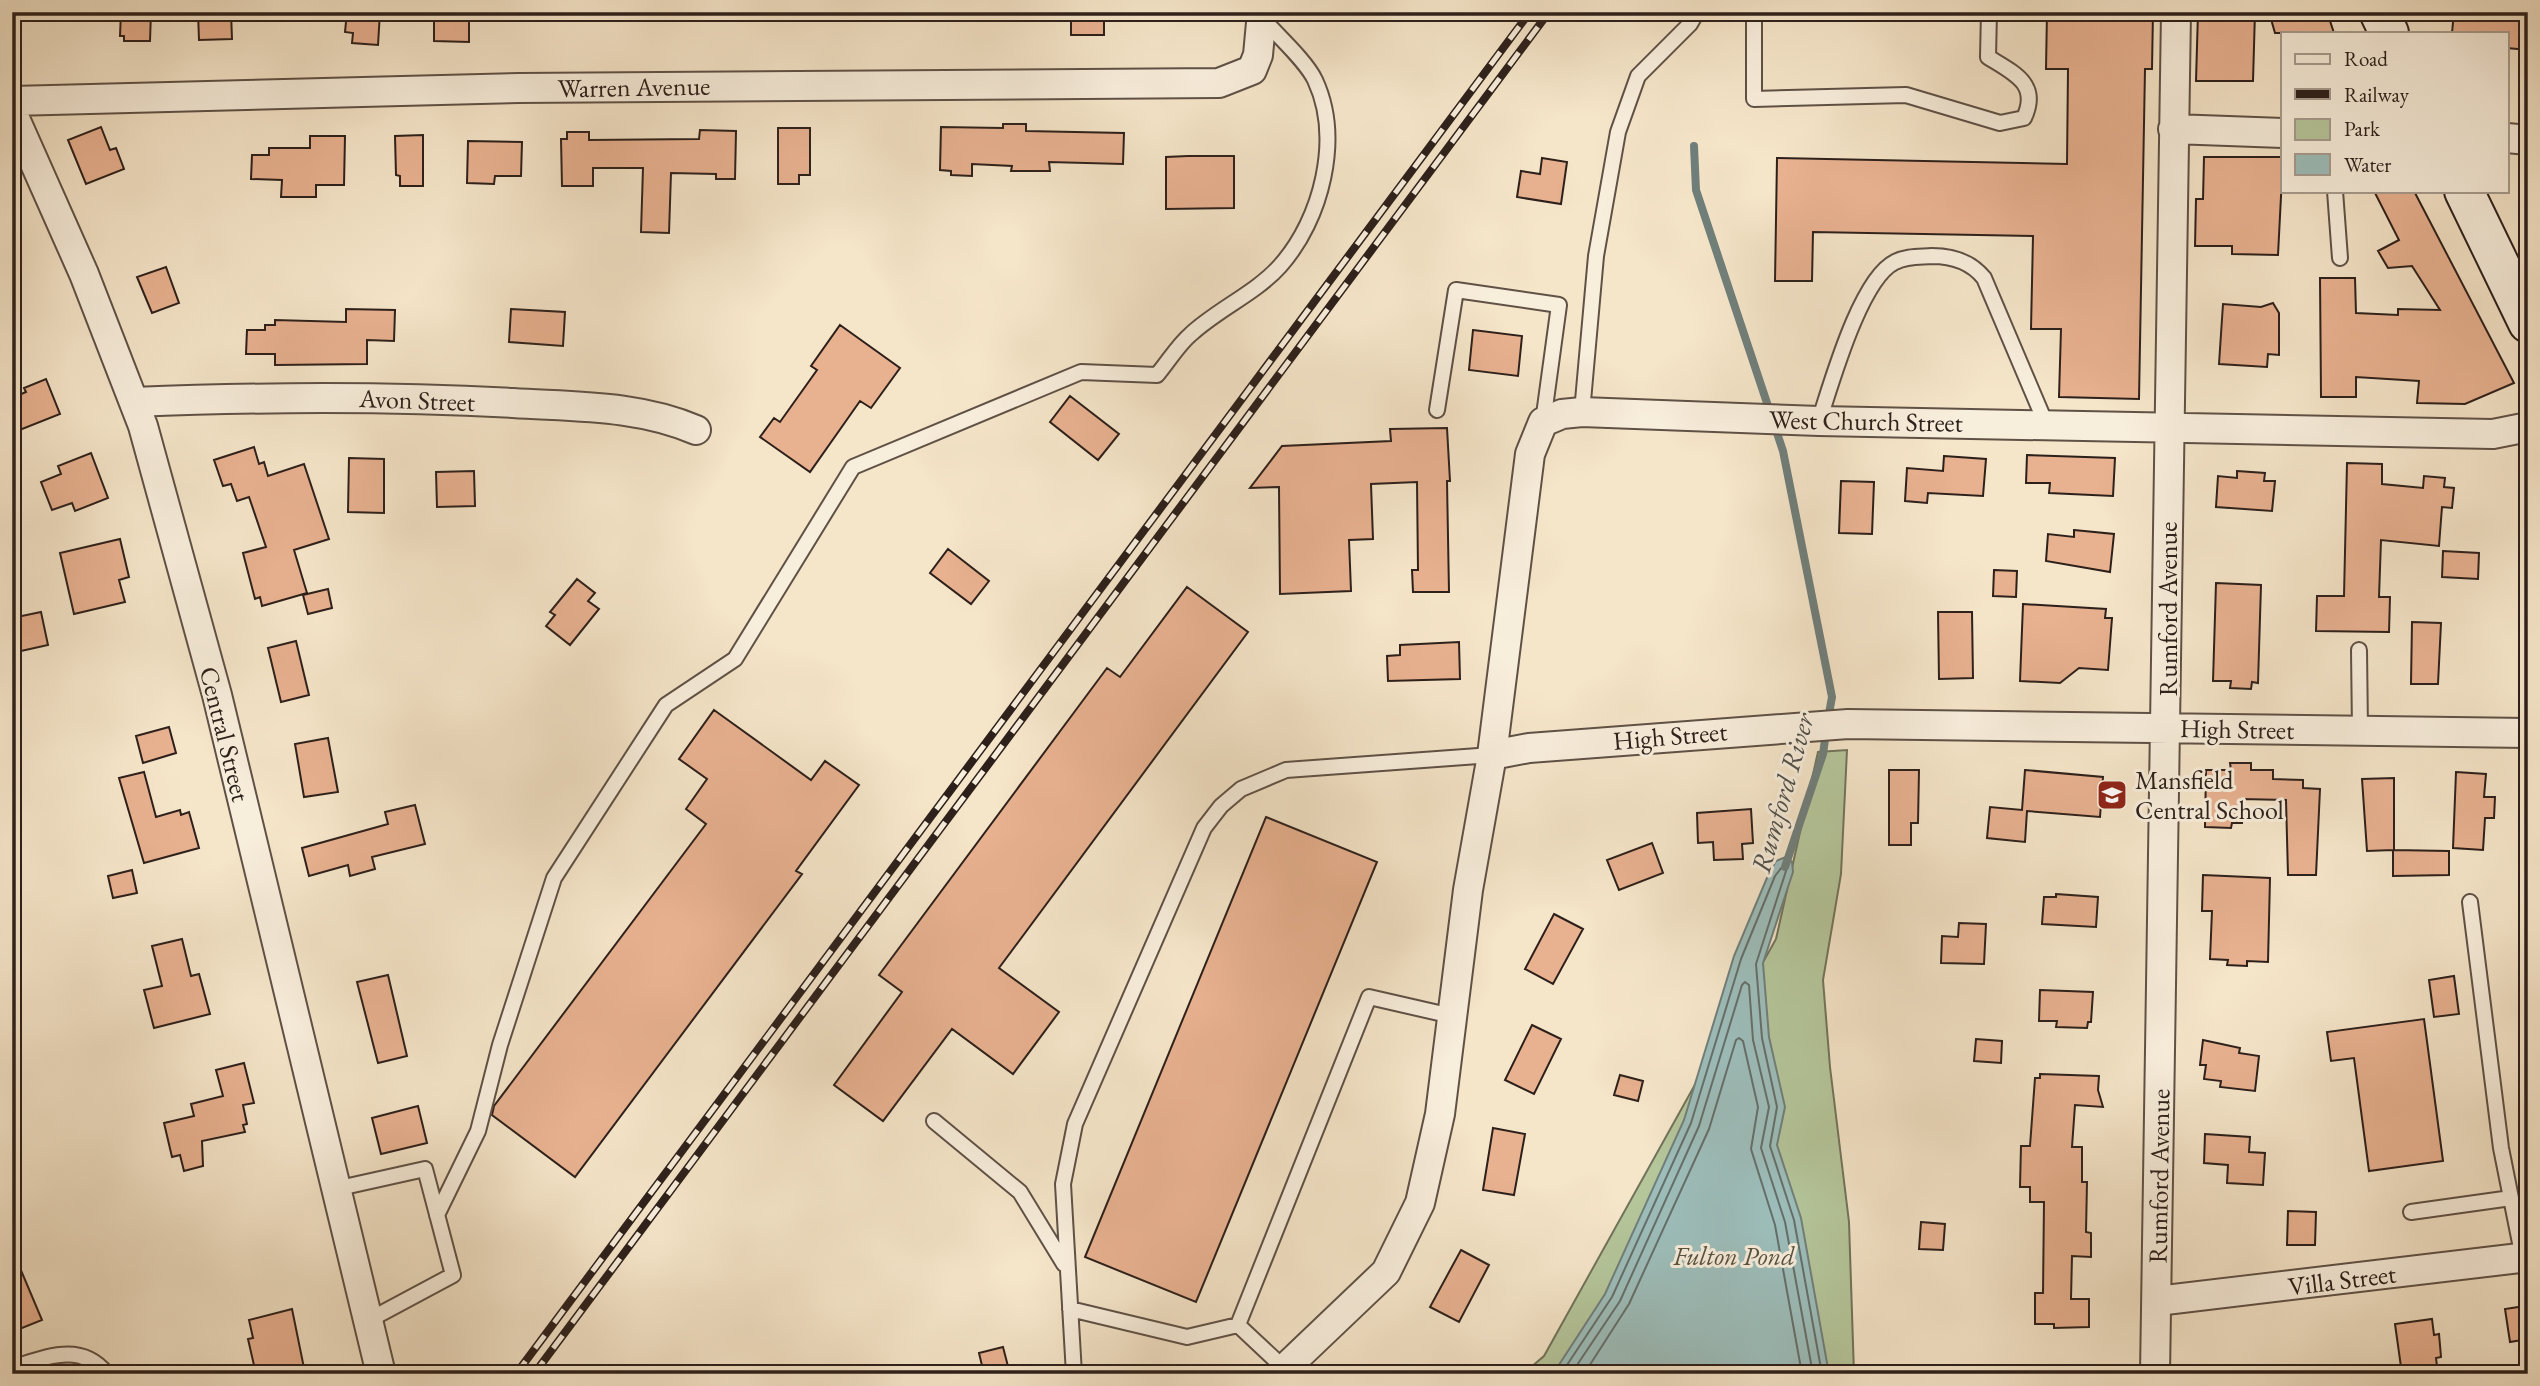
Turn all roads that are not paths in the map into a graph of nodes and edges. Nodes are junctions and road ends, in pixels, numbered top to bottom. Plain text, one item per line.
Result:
1 (1697, 12) edge
2 (1754, 12) edge
3 (1989, 12) edge
4 (2176, 12) edge
5 (2379, 12) edge
6 (1262, 15) edge
7 (2389, 32) edge
8 (12, 101) edge
9 (12, 112) edge
10 (2174, 129) junction
11 (2281, 133) edge
12 (2508, 138) edge
13 (2528, 140) edge
14 (2335, 192) edge
15 (2464, 192) edge
16 (2340, 258) dead end
17 (2528, 323) edge
18 (134, 402) junction
19 (1437, 410) dead end
20 (1582, 412) junction
21 (1811, 420) junction
22 (1543, 422) junction
23 (2046, 424) junction
24 (2168, 426) junction
25 (2528, 427) edge
26 (696, 430) dead end
27 (2359, 650) dead end
28 (2168, 728) junction
29 (2360, 730) junction
30 (2528, 733) edge
31 (1492, 755) junction
32 (2470, 902) dead end
33 (1452, 1016) junction
34 (934, 1121) dead end
35 (335, 1189) junction
36 (2511, 1198) junction
37 (2411, 1212) dead end
38 (437, 1215) junction
39 (2526, 1258) edge
40 (1066, 1268) junction
41 (2157, 1301) junction
42 (1070, 1309) junction
43 (369, 1320) junction
44 (1238, 1325) junction
45 (21, 1364) dead end
46 (1282, 1371) edge
47 (107, 1374) edge
48 (381, 1374) edge
49 (1074, 1374) edge
50 (2155, 1374) edge

1 - 20 lane
2 - 3 lane
4 - 10 street, Rumford Avenue
5 - 7 main road
6 - 8 street, Warren Avenue
6 - 38 lane
9 - 18 street, Central Street
10 - 11 street
10 - 24 street, Rumford Avenue
12 - 13 street
14 - 16 lane
15 - 17 main road
18 - 26 street, Avon Street
18 - 35 street, Central Street
19 - 22 lane
20 - 21 street, West Church Street
20 - 22 street, West Church Street
21 - 23 street, West Church Street
21 - 23 lane
22 - 31 street
23 - 24 street, West Church Street
24 - 25 street, West Church Street
24 - 28 street, Rumford Avenue
27 - 29 lane
28 - 29 street, High Street
28 - 31 street, High Street
28 - 41 street, Rumford Avenue
29 - 30 street, High Street
31 - 33 street
31 - 40 lane
32 - 36 lane
33 - 44 lane
33 - 46 street
34 - 40 lane
35 - 38 lane
35 - 43 street, Central Street
36 - 37 lane
36 - 39 lane
38 - 43 lane
39 - 41 street, Villa Street
40 - 42 lane
41 - 50 street, Rumford Avenue
42 - 44 lane
42 - 49 lane
43 - 48 street, Central Street
44 - 46 lane
45 - 47 lane

